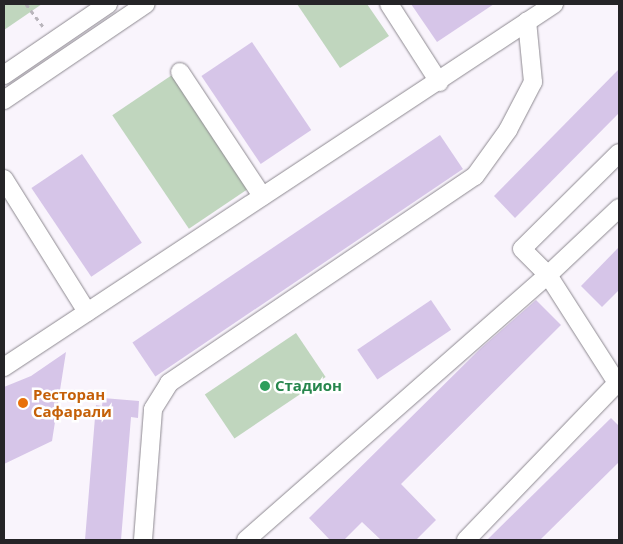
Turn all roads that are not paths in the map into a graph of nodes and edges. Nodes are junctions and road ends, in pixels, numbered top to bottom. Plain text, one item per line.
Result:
1 (108, 4) edge
2 (146, 4) edge
3 (389, 4) edge
4 (554, 4) edge
5 (527, 21) junction
6 (180, 72) dead end
7 (4, 75) edge
8 (439, 82) junction
9 (4, 100) edge
10 (619, 154) edge
11 (4, 179) edge
12 (262, 196) junction
13 (619, 208) edge
14 (548, 276) junction
15 (87, 312) junction
16 (4, 367) edge
17 (619, 384) edge
18 (143, 540) edge
19 (246, 540) edge
20 (466, 540) edge

1 - 7 street
2 - 9 street
3 - 8 street
4 - 5 street
5 - 8 street
5 - 18 street
6 - 12 street
8 - 12 street
10 - 14 street
11 - 15 street
12 - 15 street
13 - 14 street
14 - 17 street
14 - 19 street
15 - 16 street
17 - 20 street

